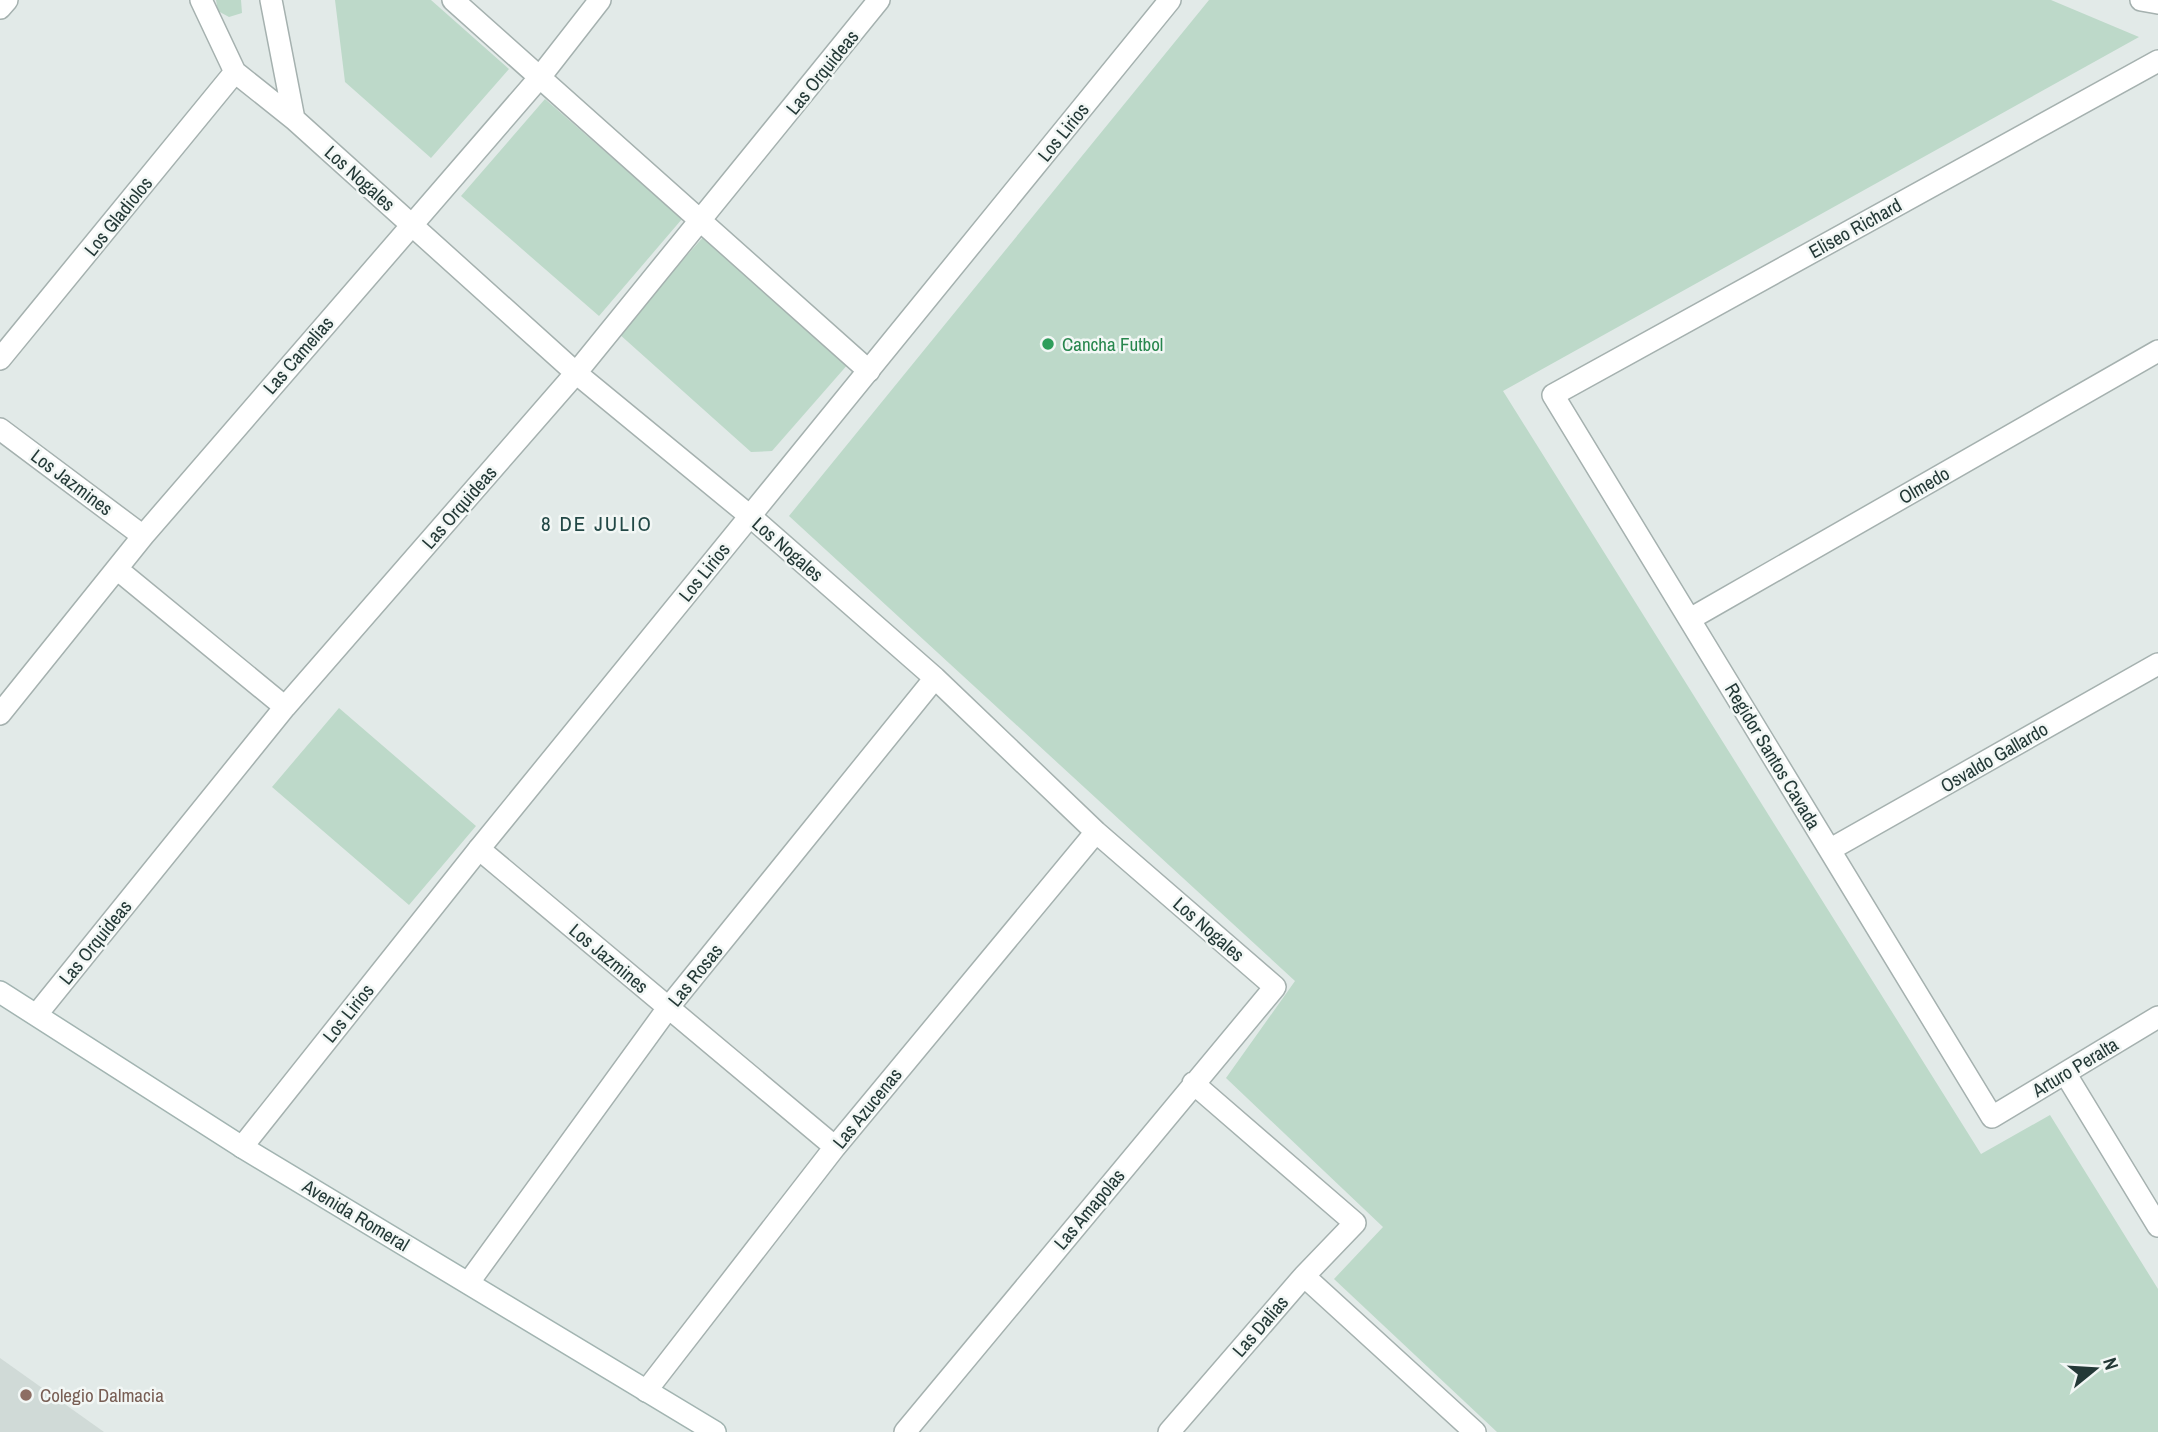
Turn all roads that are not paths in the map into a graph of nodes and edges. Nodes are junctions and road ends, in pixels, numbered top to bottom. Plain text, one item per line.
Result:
1 (7, 0) edge
2 (201, 0) edge
3 (271, 0) edge
4 (453, 0) edge
5 (600, 0) edge
6 (879, 0) edge
7 (1170, 0) edge
8 (2141, 0) edge
9 (2158, 3) edge
10 (0, 8) edge
11 (2158, 61) edge
12 (235, 72) junction
13 (540, 78) junction
14 (294, 120) junction
15 (701, 221) junction
16 (411, 224) junction
17 (4, 347) edge
18 (2158, 351) edge
19 (869, 371) junction
20 (576, 373) junction
21 (1553, 396) joint
22 (0, 429) edge
23 (750, 516) junction
24 (143, 536) junction
25 (117, 569) junction
26 (1690, 620) junction
27 (2158, 664) edge
28 (935, 678) junction
29 (285, 707) junction
30 (0, 713) edge
31 (1096, 832) junction
32 (479, 849) junction
33 (1831, 849) junction
34 (1275, 987) joint
35 (0, 992) edge
36 (668, 1008) junction
37 (37, 1014) junction
38 (2158, 1017) edge
39 (2065, 1073) junction
40 (1193, 1083) junction
41 (1992, 1117) joint
42 (242, 1147) junction
43 (835, 1147) junction
44 (2158, 1226) edge
45 (1304, 1276) junction
46 (468, 1282) junction
47 (646, 1391) junction
48 (1470, 1430) edge
49 (715, 1432) edge
50 (905, 1432) edge
51 (1169, 1432) edge

1 - 10 street
2 - 12 street, Los Nogales
3 - 14 street
4 - 13 street
5 - 13 street, Las Camelias
6 - 15 street, Las Orquideas
7 - 19 street, Los Lirios
8 - 9 street
11 - 21 street, Eliseo Richard
12 - 14 street, Los Nogales
12 - 17 street, Los Gladiolos
13 - 15 street
13 - 16 street, Las Camelias
14 - 16 street, Los Nogales
15 - 19 street
15 - 20 street, Las Orquideas
16 - 20 street, Los Nogales
16 - 24 street, Las Camelias
18 - 26 street, Olmedo
19 - 23 street, Los Lirios
20 - 23 street, Los Nogales
20 - 29 street, Las Orquideas
21 - 26 street, Regidor Santos Cavada
22 - 24 street, Los Jazmines
23 - 28 street, Los Nogales
23 - 32 street, Los Lirios
24 - 25 street, Las Camelias
25 - 29 street
25 - 30 street, Las Camelias
26 - 33 street, Regidor Santos Cavada
27 - 33 street, Osvaldo Gallardo
28 - 31 street, Los Nogales
28 - 36 street, Las Rosas
29 - 37 street, Las Orquideas
31 - 34 street, Los Nogales
31 - 43 street, Las Azucenas
32 - 36 street, Los Jazmines
32 - 42 street, Los Lirios
33 - 41 street, Regidor Santos Cavada
34 - 40 street, Las Amapolas
35 - 37 street, Avenida Romeral
36 - 43 street, Los Jazmines
36 - 46 street, Las Rosas
37 - 42 street, Avenida Romeral
38 - 39 street, Arturo Peralta
39 - 41 street, Arturo Peralta
39 - 44 street
40 - 45 street, Las Dalias
40 - 50 street, Las Amapolas
42 - 46 street, Avenida Romeral
43 - 47 street, Las Azucenas
45 - 48 street
45 - 51 street, Las Dalias
46 - 47 street, Avenida Romeral
47 - 49 street, Avenida Romeral

